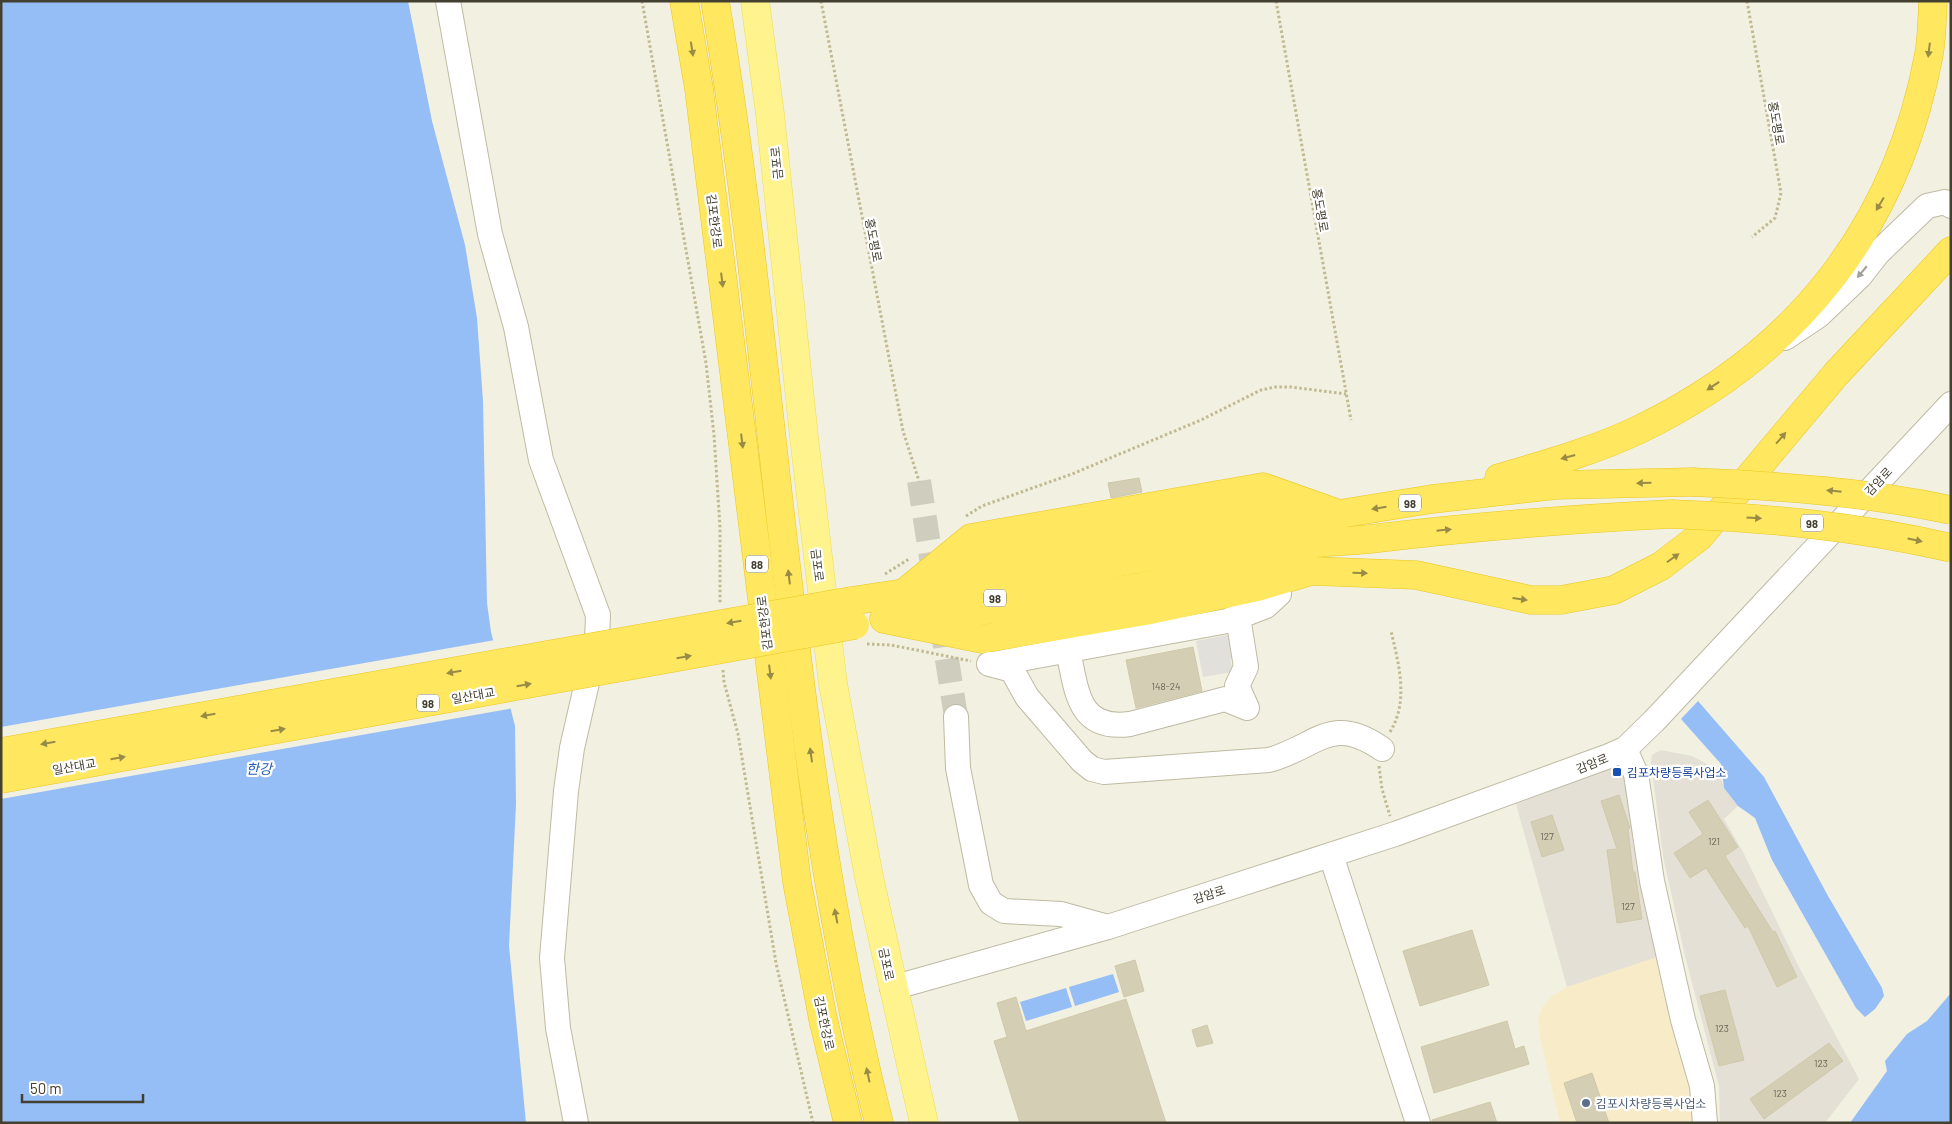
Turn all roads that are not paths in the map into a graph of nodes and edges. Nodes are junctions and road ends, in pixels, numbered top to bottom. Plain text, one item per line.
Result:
1 (448, 1) edge
2 (684, 1) edge
3 (716, 1) edge
4 (755, 1) edge
5 (1933, 1) edge
6 (1951, 206) edge
7 (1951, 251) edge
8 (1939, 272) edge
9 (1750, 362) junction
10 (1951, 404) edge
11 (1432, 499) junction
12 (1951, 510) edge
13 (1339, 514) junction
14 (1349, 541) junction
15 (1951, 548) edge
16 (1311, 571) junction
17 (904, 593) junction
18 (1280, 594) junction
19 (1238, 617) junction
20 (884, 619) junction
21 (855, 624) junction
22 (1068, 651) junction
23 (956, 716) tunnel mouth
24 (1625, 748) junction
25 (1382, 749) dead end
26 (1, 752) edge
27 (1, 779) edge
28 (1331, 855) junction
29 (1108, 926) junction
30 (892, 988) junction
31 (576, 1123) edge
32 (848, 1123) edge
33 (879, 1123) edge
34 (924, 1123) edge
35 (1418, 1123) edge
36 (1705, 1123) edge

1 - 31 street
2 -> 32 highway, 김포한강로 / 88
33 -> 3 highway, 88
4 - 30 main road, 금포로
5 -> 9 highway
6 -> 9 street
7 - 8 highway
16 -> 8 highway
9 -> 11 highway
10 - 24 street, 감암로
12 -> 11 highway, 98, bridge
11 -> 13 highway, 98
13 - 17 highway, 98
13 - 17 highway
14 -> 15 highway, 98, bridge
14 - 16 highway
14 - 20 highway, 98
16 - 18 highway
16 - 20 highway
17 - 21 highway, 98
18 - 19 street
18 - 20 highway
19 - 22 street
19 - 22 street
20 - 21 highway, 98
21 -> 26 highway, 일산대교 / 98, bridge
27 -> 21 highway, 일산대교 / 98, bridge
22 - 25 street
23 - 29 street
24 - 28 street, 감암로
24 - 36 street
28 - 29 street, 감암로
28 - 35 street
29 - 30 street, 감암로
30 - 34 main road, 금포로

